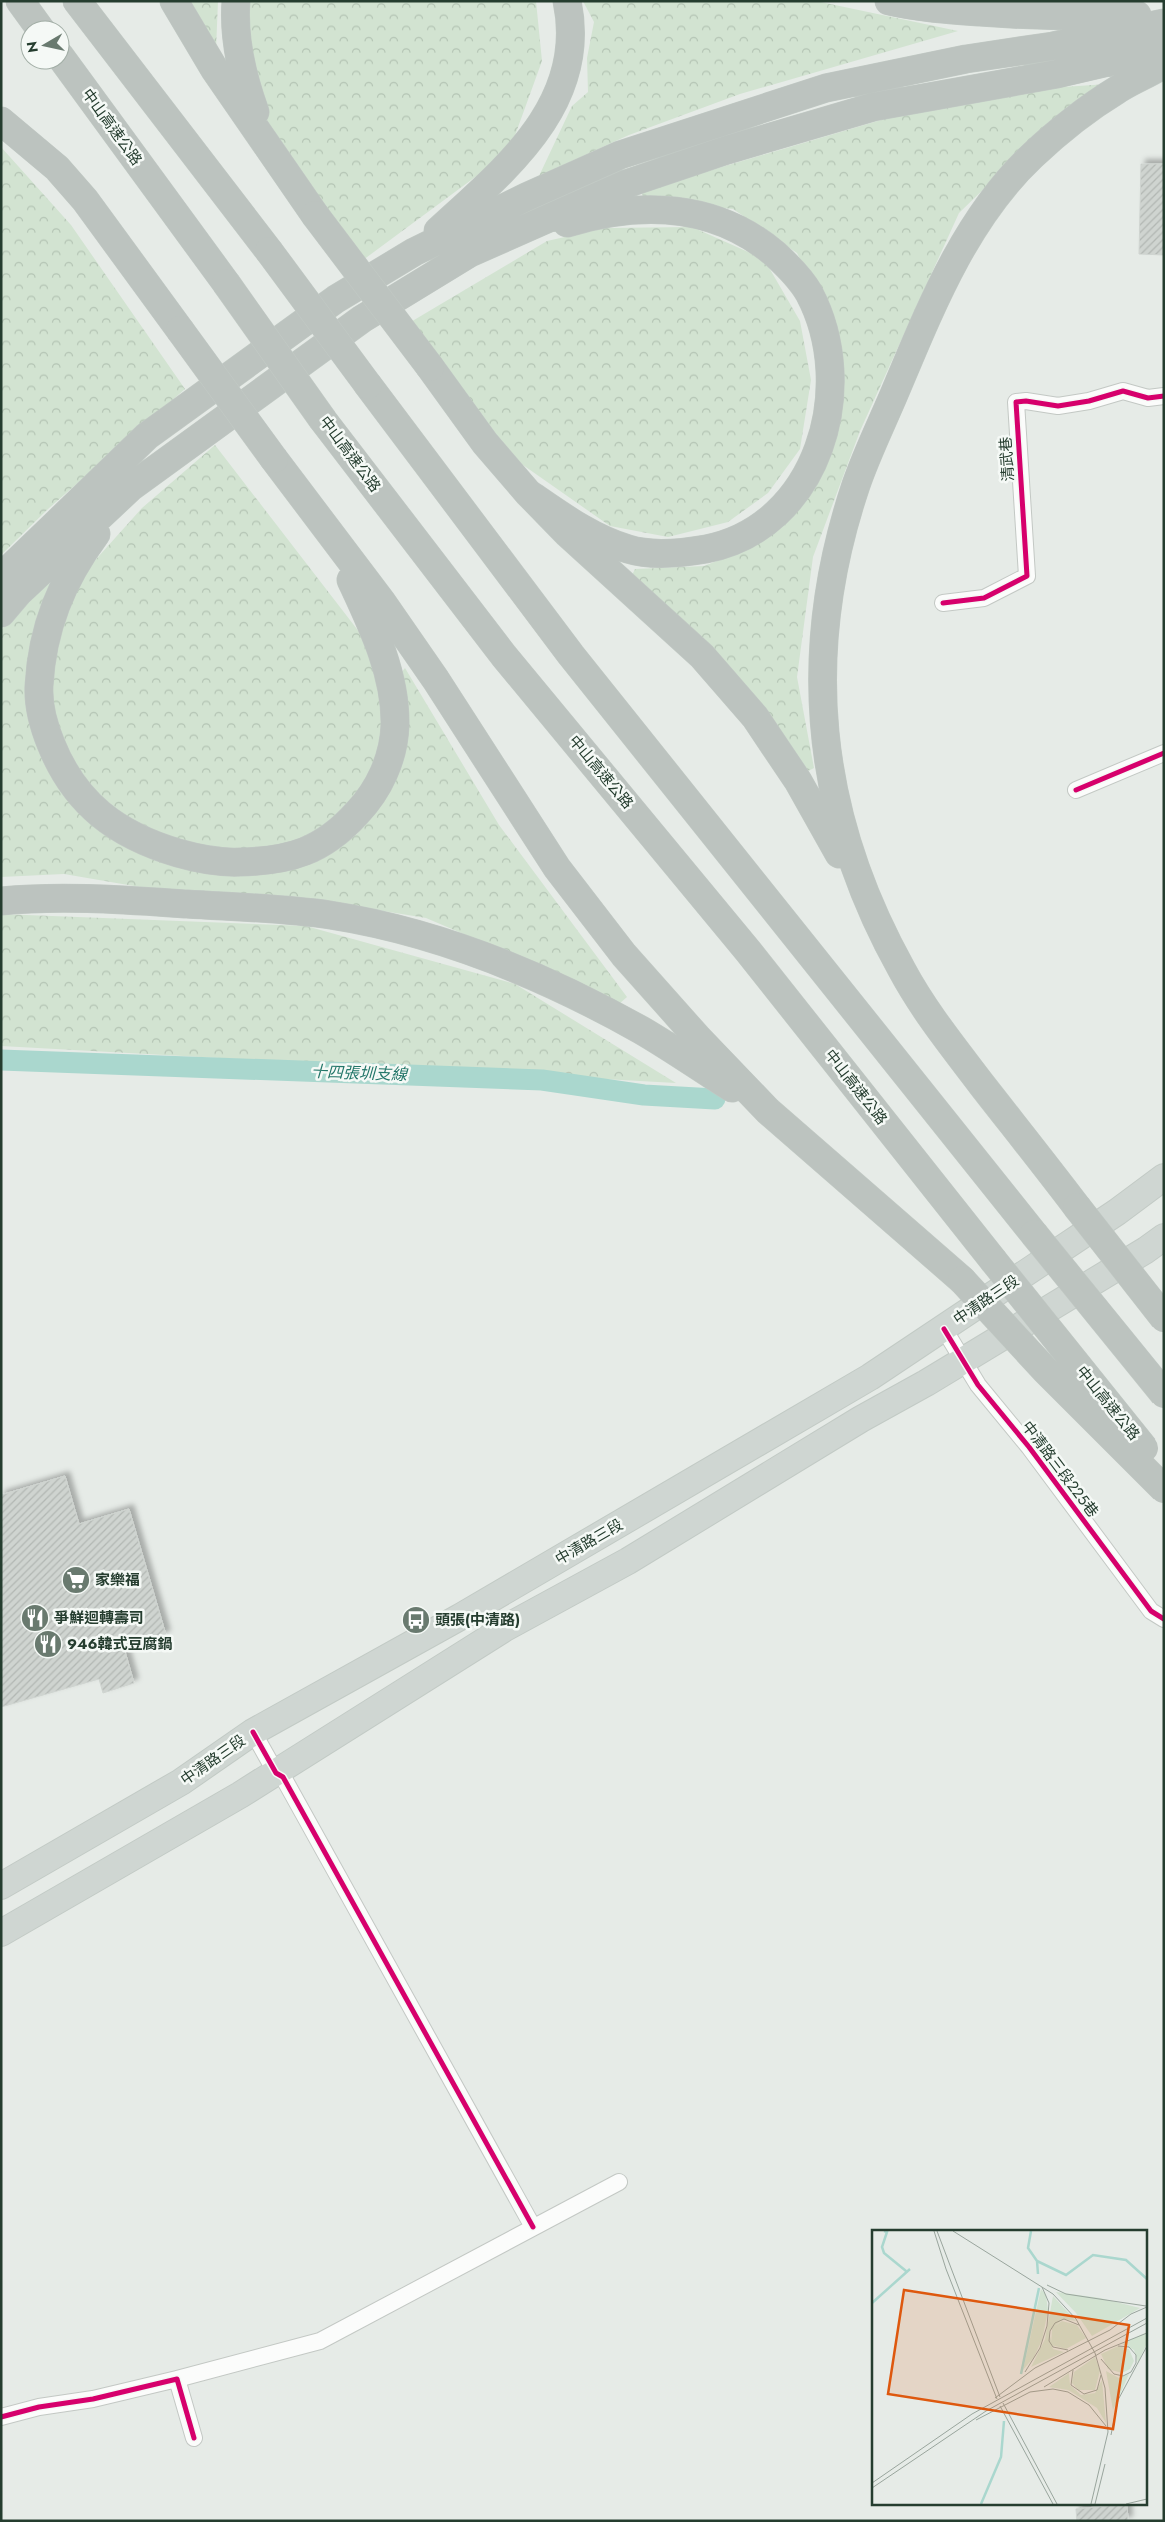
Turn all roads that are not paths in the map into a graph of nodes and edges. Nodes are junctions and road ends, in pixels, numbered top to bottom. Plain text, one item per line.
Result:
1 (20, 1) edge
2 (77, 1) edge
3 (174, 1) edge
4 (236, 1) edge
5 (567, 1) edge
6 (889, 1) edge
7 (1164, 14) edge
8 (34, 20) edge
9 (1164, 23) edge
10 (1164, 49) edge
11 (1164, 64) edge
12 (70, 70) edge
13 (1, 121) edge
14 (269, 151) junction
15 (414, 252) junction
16 (470, 253) junction
17 (1164, 396) edge
18 (131, 487) junction
19 (528, 493) junction
20 (331, 536) junction
21 (1, 577) edge
22 (944, 603) dead end
23 (1, 613) edge
24 (1164, 753) edge
25 (1076, 790) dead end
26 (1, 885) edge
27 (154, 901) junction
28 (1, 902) edge
29 (870, 906) junction
30 (768, 1111) junction
31 (1164, 1177) edge
32 (1164, 1237) edge
33 (1164, 1318) edge
34 (944, 1329) junction
35 (962, 1360) junction
36 (1164, 1394) edge
37 (1164, 1472) edge
38 (1164, 1489) edge
39 (1164, 1619) edge
40 (253, 1732) junction
41 (276, 1773) junction
42 (1, 1886) edge
43 (1, 1933) edge
44 (619, 2182) dead end
45 (533, 2227) junction
46 (177, 2379) junction
47 (1, 2417) edge
48 (194, 2438) dead end

1 - 8 highway
2 - 36 highway, bridge
3 - 14 highway
4 - 14 highway
5 - 15 highway
6 - 7 highway
9 - 15 highway
10 - 16 highway
11 - 29 highway
12 - 37 highway, 中山高速公路, bridge
13 - 20 highway, bridge
14 - 19 highway, bridge
15 - 21 highway
16 - 18 highway
16 - 19 highway
17 - 22 street, 清武巷
18 - 20 highway
18 - 23 highway
19 - 29 highway
20 - 30 highway
24 - 25 street
26 - 27 highway
27 - 28 highway
27 - 30 highway
29 - 33 highway, bridge
30 - 38 highway, bridge
31 - 34 main road, 中清路三段
32 - 35 main road
34 - 35 street, 中清路三段225巷
34 - 40 main road, 中清路三段
35 - 39 street, 中清路三段225巷
35 - 41 main road
40 - 41 street
40 - 42 main road, 中清路三段
41 - 43 main road
41 - 45 street
44 - 45 street
45 - 46 street
46 - 47 street
46 - 48 street

